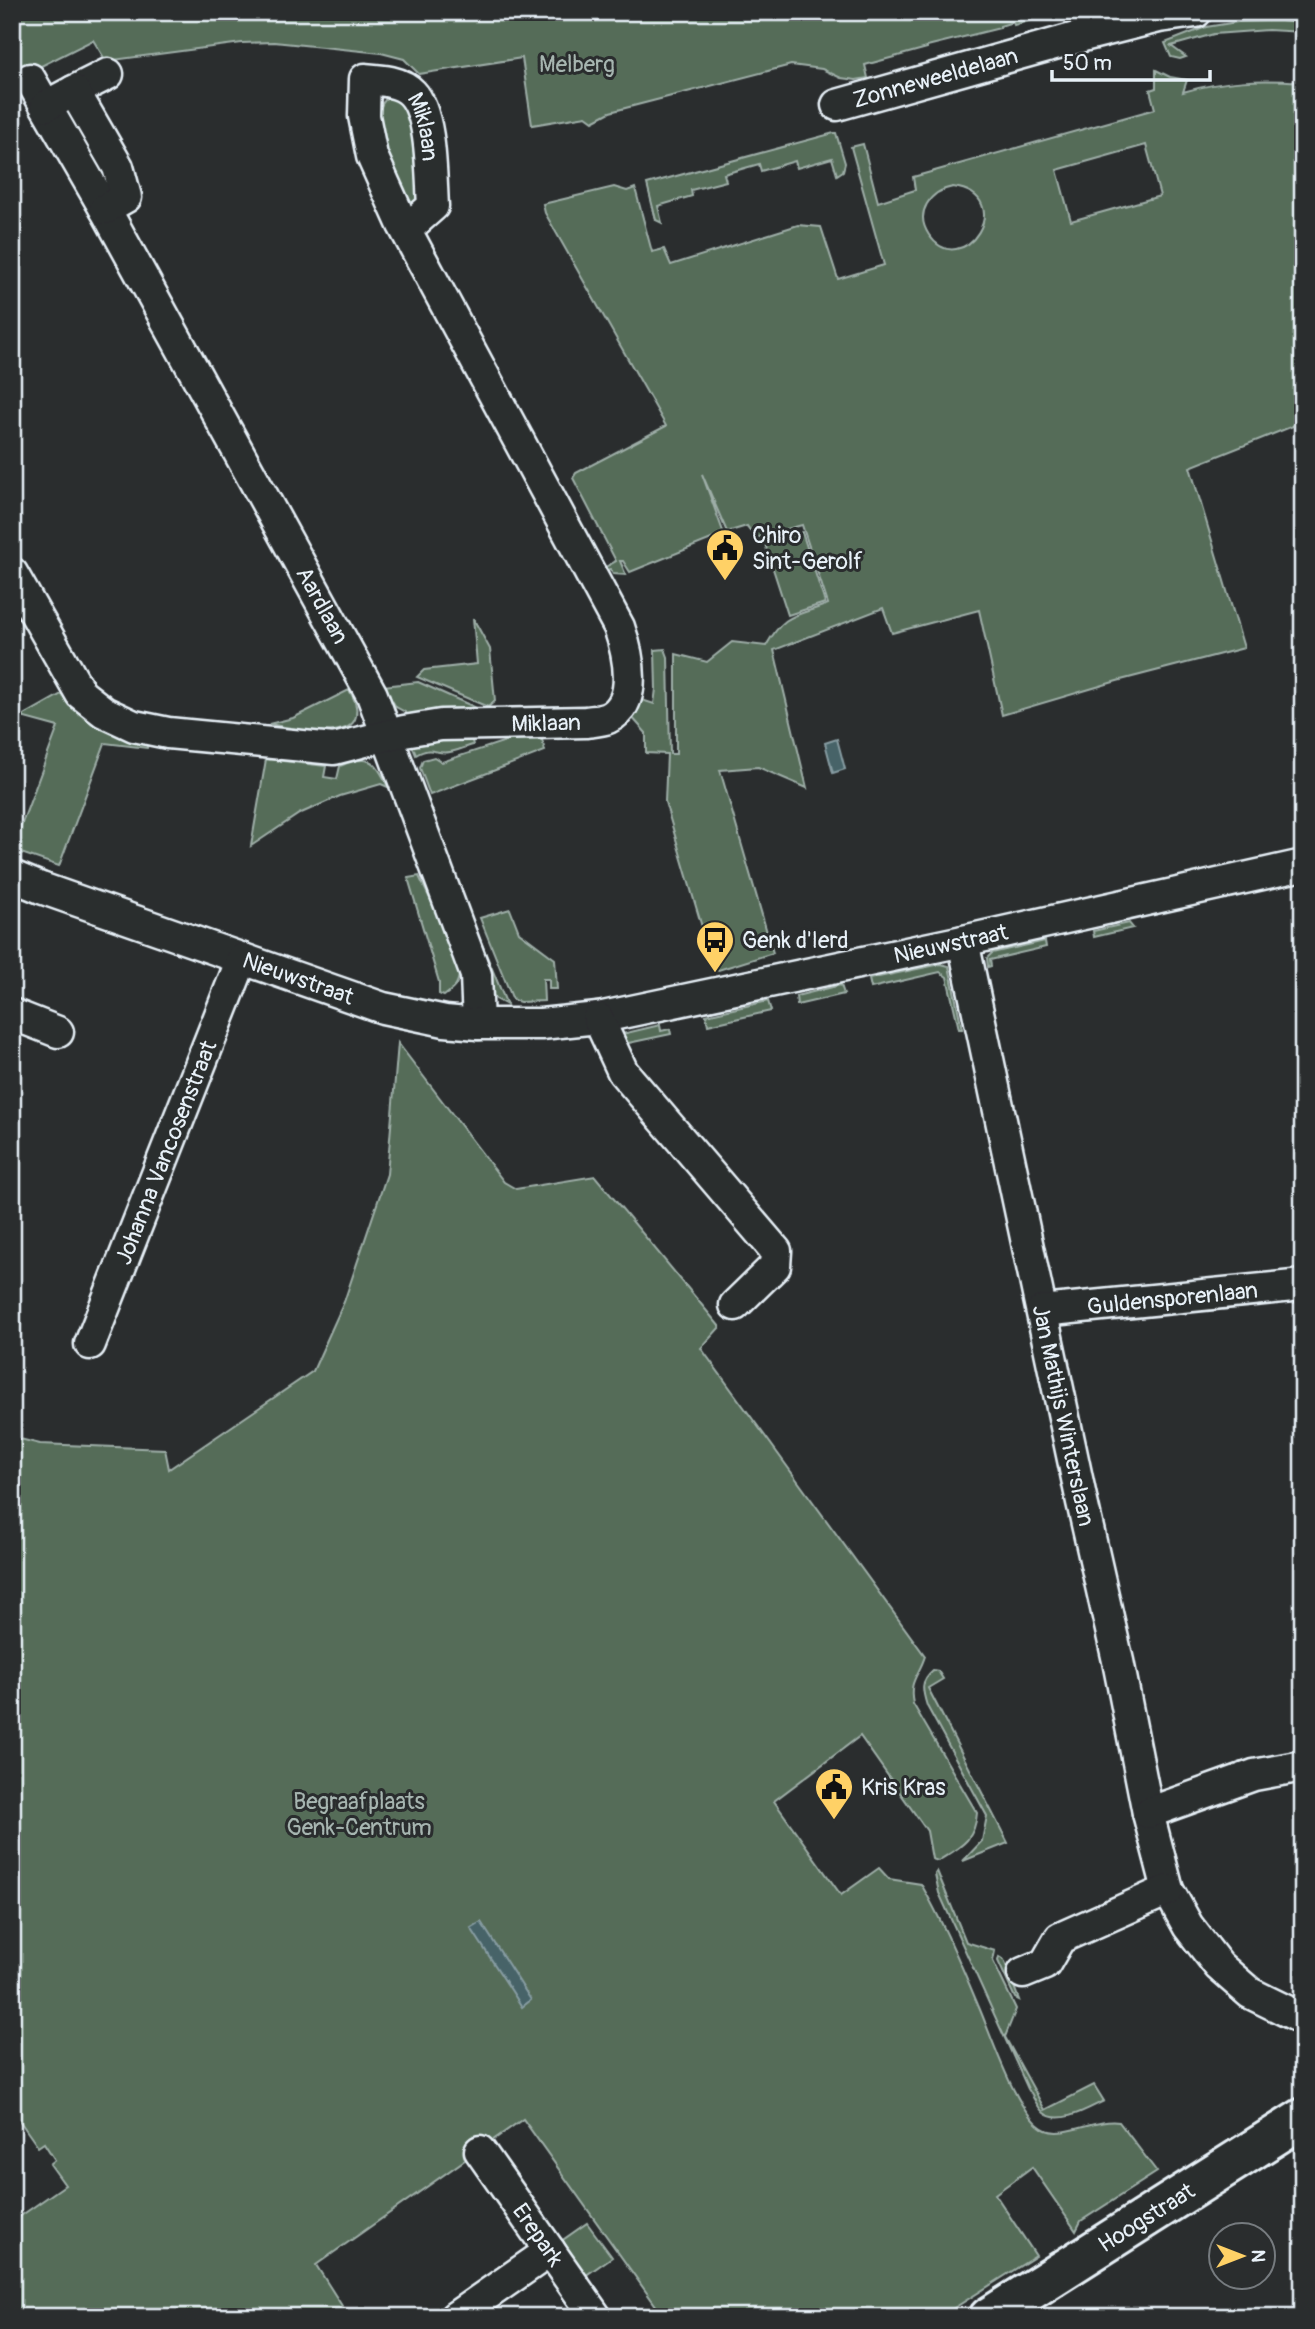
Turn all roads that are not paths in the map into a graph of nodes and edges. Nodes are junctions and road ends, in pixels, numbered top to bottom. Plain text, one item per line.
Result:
1 (1196, 12) edge
2 (108, 74) dead end
3 (30, 79) dead end
4 (74, 91) junction
5 (837, 105) dead end
6 (46, 106) junction
7 (106, 209) junction
8 (403, 225) dead end
9 (12, 573) edge
10 (386, 735) junction
11 (1303, 865) edge
12 (15, 884) edge
13 (963, 942) junction
14 (242, 959) junction
15 (12, 1014) edge
16 (598, 1018) junction
17 (478, 1024) junction
18 (58, 1032) dead end
19 (1303, 1284) edge
20 (735, 1305) dead end
21 (1042, 1311) junction
22 (90, 1345) dead end
23 (1303, 1766) edge
24 (1148, 1813) junction
25 (1168, 1890) junction
26 (1023, 1973) dead end
27 (1303, 2019) edge
28 (1303, 2118) edge
29 (480, 2151) dead end
30 (550, 2251) junction
31 (455, 2317) edge
32 (596, 2317) edge
33 (989, 2317) edge

1 - 5 street, Zonneweeldelaan
2 - 4 street
3 - 6 street, Aardlaan
4 - 6 street
4 - 7 street
6 - 7 street, Aardlaan
7 - 10 street, Aardlaan
8 - 10 street, Miklaan
9 - 10 street, Miklaan
10 - 17 street, Aardlaan
11 - 13 street, Nieuwstraat
12 - 14 street, Nieuwstraat
13 - 16 street, Nieuwstraat
13 - 21 street, Jan Mathijs Winterslaan
14 - 17 street, Nieuwstraat
14 - 22 street, Johanna Vancosenstraat
15 - 18 street
16 - 17 street, Nieuwstraat
16 - 20 street
19 - 21 street, Guldensporenlaan
21 - 24 street, Jan Mathijs Winterslaan
23 - 24 street
24 - 25 street, Jan Mathijs Winterslaan
25 - 26 street
25 - 27 street, Jan Mathijs Winterslaan
28 - 33 main road, Hoogstraat
29 - 30 street, Erepark
30 - 31 street
30 - 32 street, Erepark

